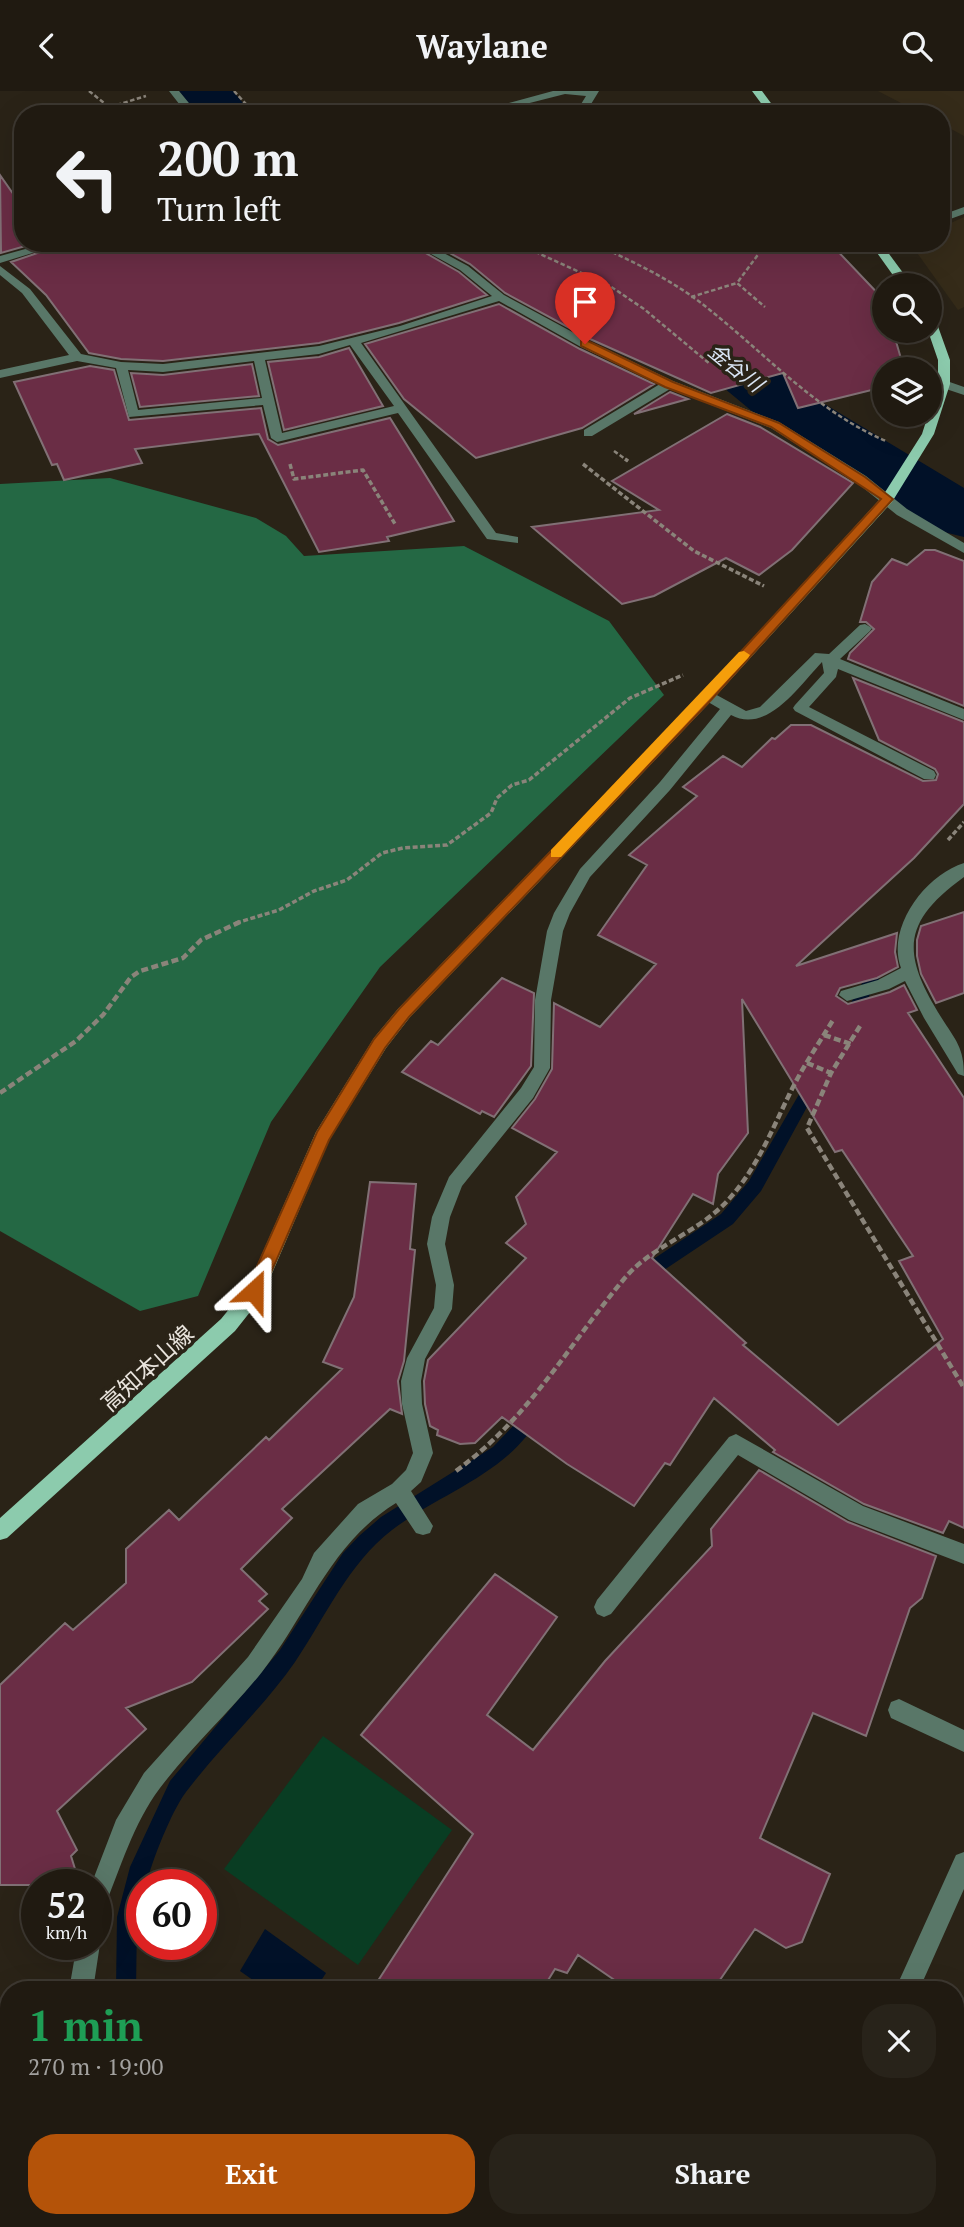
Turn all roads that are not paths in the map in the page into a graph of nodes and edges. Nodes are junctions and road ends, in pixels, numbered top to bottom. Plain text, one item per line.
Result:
1 (174, 91) edge
2 (593, 92) edge
3 (186, 105) edge
4 (509, 105) edge
5 (28, 252) edge
6 (433, 252) edge
7 (882, 252) edge
8 (0, 260) edge
9 (0, 269) edge
10 (897, 273) edge
11 (500, 297) junction
12 (354, 342) junction
13 (938, 343) edge
14 (77, 357) junction
15 (258, 359) junction
16 (121, 366) junction
17 (0, 374) edge
18 (669, 384) junction
19 (944, 384) junction
20 (964, 391) edge
21 (269, 401) junction
22 (402, 408) junction
23 (588, 433) road end
24 (890, 495) junction
25 (513, 540) dead end
26 (964, 549) edge
27 (865, 628) dead end
28 (831, 660) junction
29 (708, 696) junction
30 (728, 709) junction
31 (964, 715) edge
32 (929, 775) dead end
33 (964, 869) edge
34 (908, 972) junction
35 (847, 995) road end
36 (964, 1069) edge
37 (401, 1494) junction
38 (423, 1526) dead end
39 (0, 1531) edge
40 (964, 1554) edge
41 (604, 1607) dead end
42 (899, 1710) dead end
43 (964, 1741) edge
44 (964, 1863) edge
45 (108, 1869) edge
46 (86, 1960) edge
47 (83, 1981) edge
48 (911, 1981) edge

1 - 3 street
2 - 4 street
5 - 8 street
6 - 11 street
7 - 10 main road
9 - 14 street
11 - 12 street
11 - 18 street
12 - 15 street
12 - 22 street
13 - 19 main road, 高知本山線
14 - 16 street
14 - 17 street
15 - 16 street
15 - 21 street
16 - 21 street
18 - 23 street
18 - 24 street
19 - 20 street
19 - 24 main road, 高知本山線
21 - 22 street
22 - 25 street
24 - 26 street
24 - 29 main road, 高知本山線
27 - 28 street
28 - 30 street
28 - 31 street
28 - 32 street
29 - 30 street
29 - 39 main road, 高知本山線
30 - 37 street
33 - 34 street
34 - 35 street
34 - 36 street
37 - 38 street
37 - 45 street
40 - 41 street
42 - 43 street
44 - 48 street
46 - 47 street

